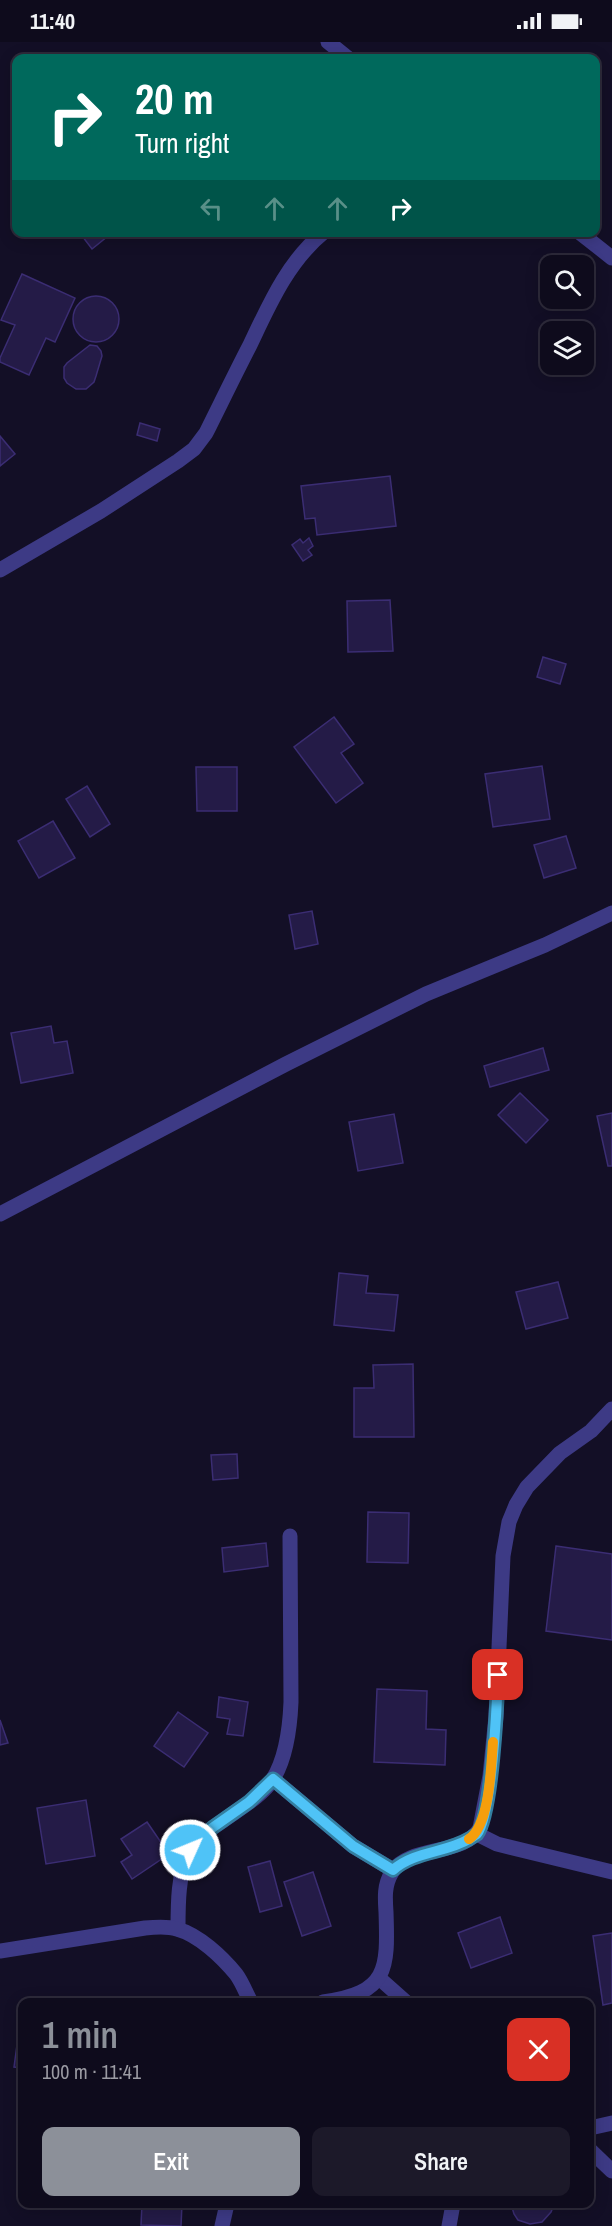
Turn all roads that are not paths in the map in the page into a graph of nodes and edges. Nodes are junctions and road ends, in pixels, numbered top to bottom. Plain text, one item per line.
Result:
1 (328, 42) edge
2 (343, 54) edge
3 (318, 237) edge
4 (585, 237) edge
5 (612, 258) edge
6 (0, 570) edge
7 (612, 914) edge
8 (0, 1214) edge
9 (612, 1409) edge
10 (290, 1536) dead end
11 (273, 1779) junction
12 (477, 1834) junction
13 (393, 1870) junction
14 (612, 1872) edge
15 (178, 1929) junction
16 (0, 1951) edge
17 (379, 1978) junction
18 (249, 1998) edge
19 (341, 1998) edge
20 (402, 1998) edge
21 (612, 2123) edge
22 (594, 2127) edge
23 (594, 2154) edge
24 (612, 2171) edge
25 (226, 2208) edge
26 (452, 2208) edge
27 (222, 2226) edge
28 (449, 2226) edge

1 - 2 street
3 - 6 street
4 - 5 street
7 - 8 street
9 - 12 street
10 - 11 street
11 - 13 street
11 - 15 street
12 - 13 street
12 - 14 street
13 - 17 street
15 - 16 street
15 - 18 street
17 - 19 street
17 - 20 street
21 - 22 street
23 - 24 street
25 - 27 street
26 - 28 street

